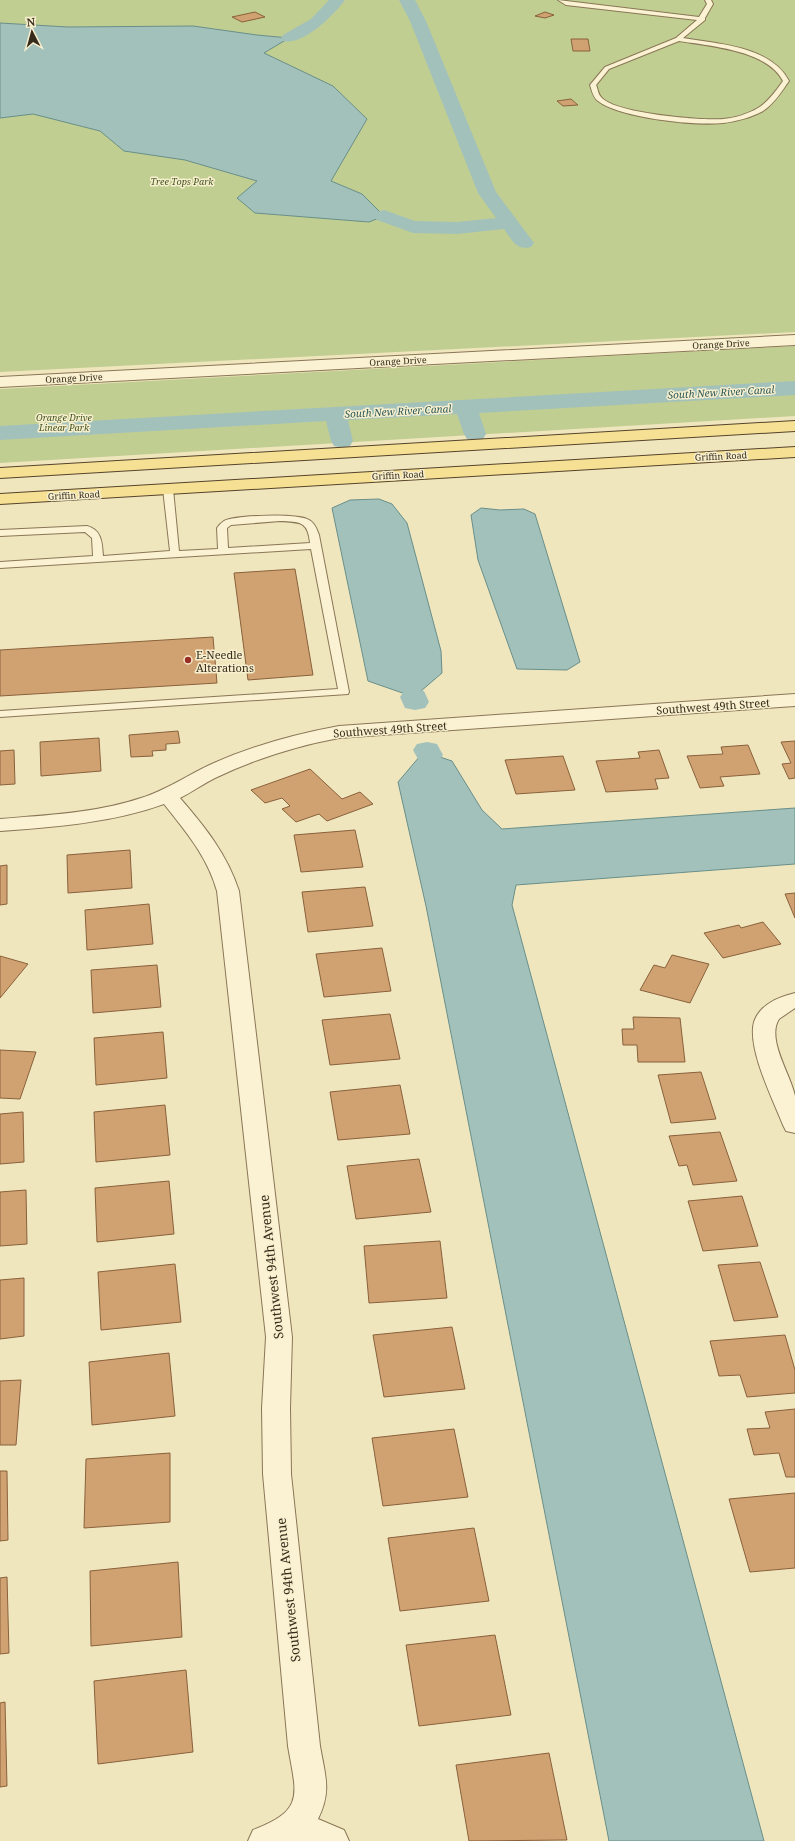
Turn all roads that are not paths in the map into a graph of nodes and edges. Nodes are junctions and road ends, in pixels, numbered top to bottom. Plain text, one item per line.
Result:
1 (561, 0) edge
2 (708, 0) edge
3 (703, 19) junction
4 (678, 39) junction
5 (795, 340) edge
6 (0, 382) edge
7 (795, 426) edge
8 (542, 442) junction
9 (795, 443) edge
10 (795, 452) edge
11 (613, 462) junction
12 (0, 473) edge
13 (168, 489) junction
14 (0, 499) edge
15 (0, 533) edge
16 (316, 546) junction
17 (223, 551) junction
18 (175, 554) junction
19 (98, 559) junction
20 (0, 565) edge
21 (795, 700) edge
22 (0, 714) edge
23 (168, 796) junction
24 (0, 825) edge
25 (795, 1000) edge
26 (795, 1125) edge
27 (297, 1825) junction
28 (265, 1841) edge
29 (332, 1841) edge

1 - 3 lane
2 - 3 lane
3 - 4 lane
4 - 4 lane
5 - 6 street, Orange Drive
7 - 8 main road
8 - 12 main road
8 - 13 main road
9 - 11 main road
10 - 11 main road, Griffin Road
11 - 13 main road, Griffin Road
13 - 14 main road, Griffin Road
13 - 18 lane
15 - 19 lane
16 - 17 lane
16 - 17 lane
16 - 22 lane
17 - 18 lane
18 - 19 lane
19 - 20 lane
21 - 23 street, Southwest 49th Street
23 - 24 street, Southwest 49th Street
23 - 27 street, Southwest 94th Avenue
25 - 26 street
27 - 28 street
27 - 29 street

